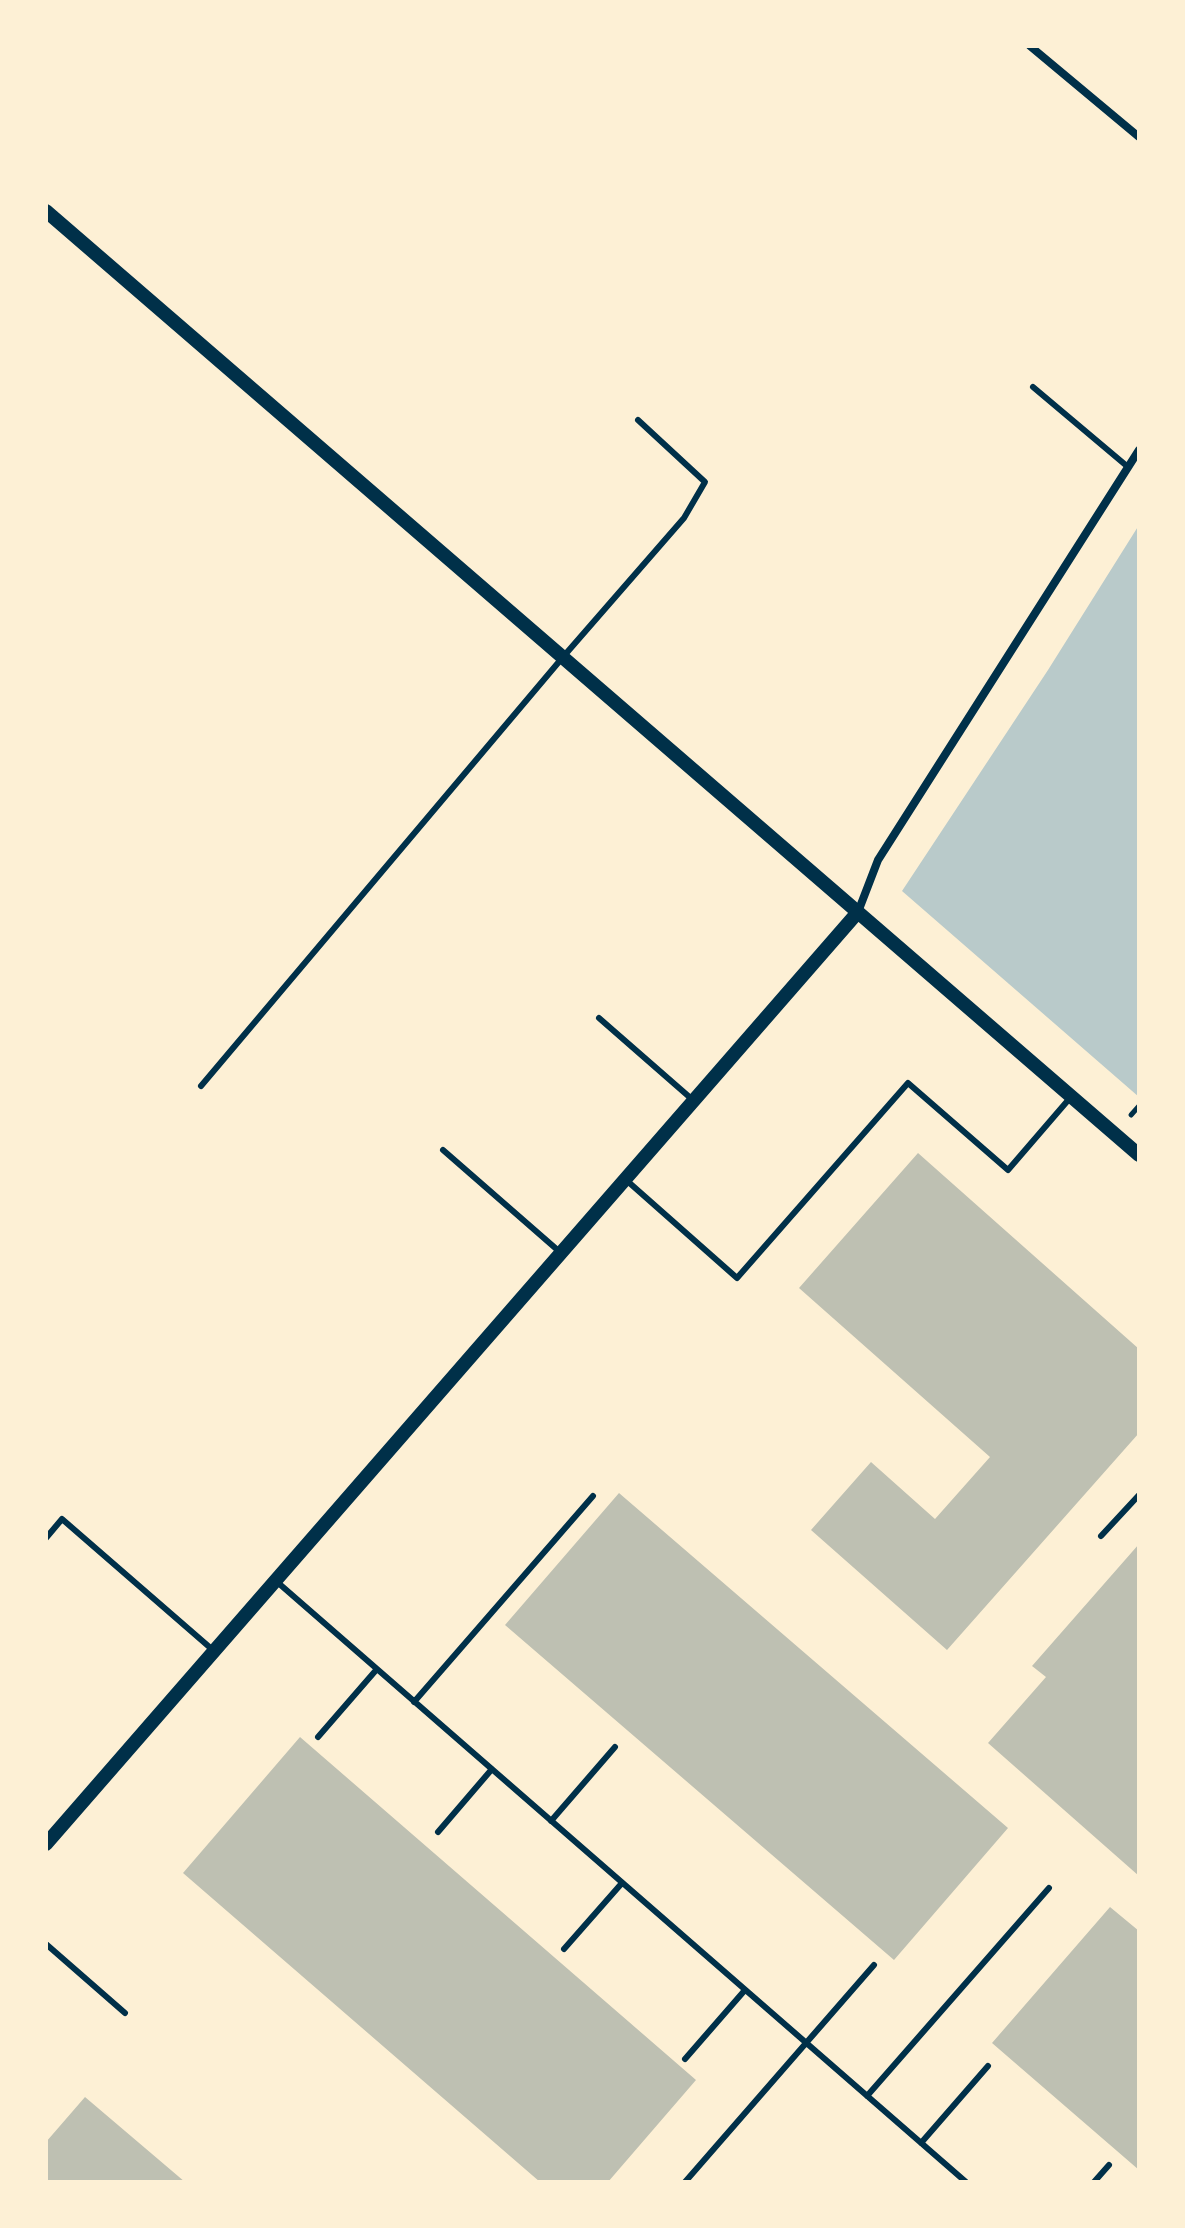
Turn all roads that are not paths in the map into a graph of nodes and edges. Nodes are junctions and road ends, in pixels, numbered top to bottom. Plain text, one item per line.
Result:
1 (1030, 46) edge
2 (1139, 137) edge
3 (46, 211) edge
4 (1033, 387) dead end
5 (638, 420) dead end
6 (1139, 450) edge
7 (1128, 467) junction
8 (563, 657) junction
9 (858, 912) junction
10 (599, 1018) dead end
11 (201, 1086) dead end
12 (1072, 1096) junction
13 (694, 1101) junction
14 (443, 1150) dead end
15 (1139, 1155) edge
16 (625, 1179) junction
17 (561, 1253) junction
18 (1139, 1495) edge
19 (593, 1496) dead end
20 (1101, 1536) dead end
21 (46, 1538) edge
22 (276, 1581) junction
23 (214, 1651) junction
24 (377, 1669) junction
25 (414, 1702) junction
26 (318, 1737) dead end
27 (615, 1747) dead end
28 (492, 1769) junction
29 (551, 1821) junction
30 (438, 1832) dead end
31 (46, 1844) edge
32 (622, 1883) junction
33 (1049, 1888) dead end
34 (46, 1944) edge
35 (564, 1949) dead end
36 (874, 1965) dead end
37 (745, 1990) junction
38 (125, 2013) dead end
39 (806, 2043) junction
40 (685, 2059) dead end
41 (988, 2066) dead end
42 (867, 2096) junction
43 (921, 2143) junction
44 (1109, 2165) dead end
45 (685, 2182) edge
46 (966, 2182) edge
47 (1094, 2182) edge

1 - 2 street
3 - 8 street
4 - 7 lane
5 - 8 lane
6 - 7 street
7 - 9 street
8 - 9 street
8 - 11 lane
9 - 12 street
9 - 13 street
10 - 13 lane
12 - 15 street
12 - 16 lane
13 - 16 street
14 - 17 lane
16 - 17 street
17 - 22 street
18 - 20 lane
19 - 25 lane
21 - 23 lane
22 - 23 street
22 - 24 lane
23 - 31 street
24 - 25 lane
24 - 26 lane
25 - 28 lane
27 - 29 lane
28 - 29 lane
28 - 30 lane
29 - 32 lane
32 - 35 lane
32 - 37 lane
33 - 42 lane
34 - 38 lane
36 - 39 lane
37 - 39 lane
37 - 40 lane
39 - 42 lane
39 - 45 lane
41 - 43 lane
42 - 43 lane
43 - 46 lane
44 - 47 lane

